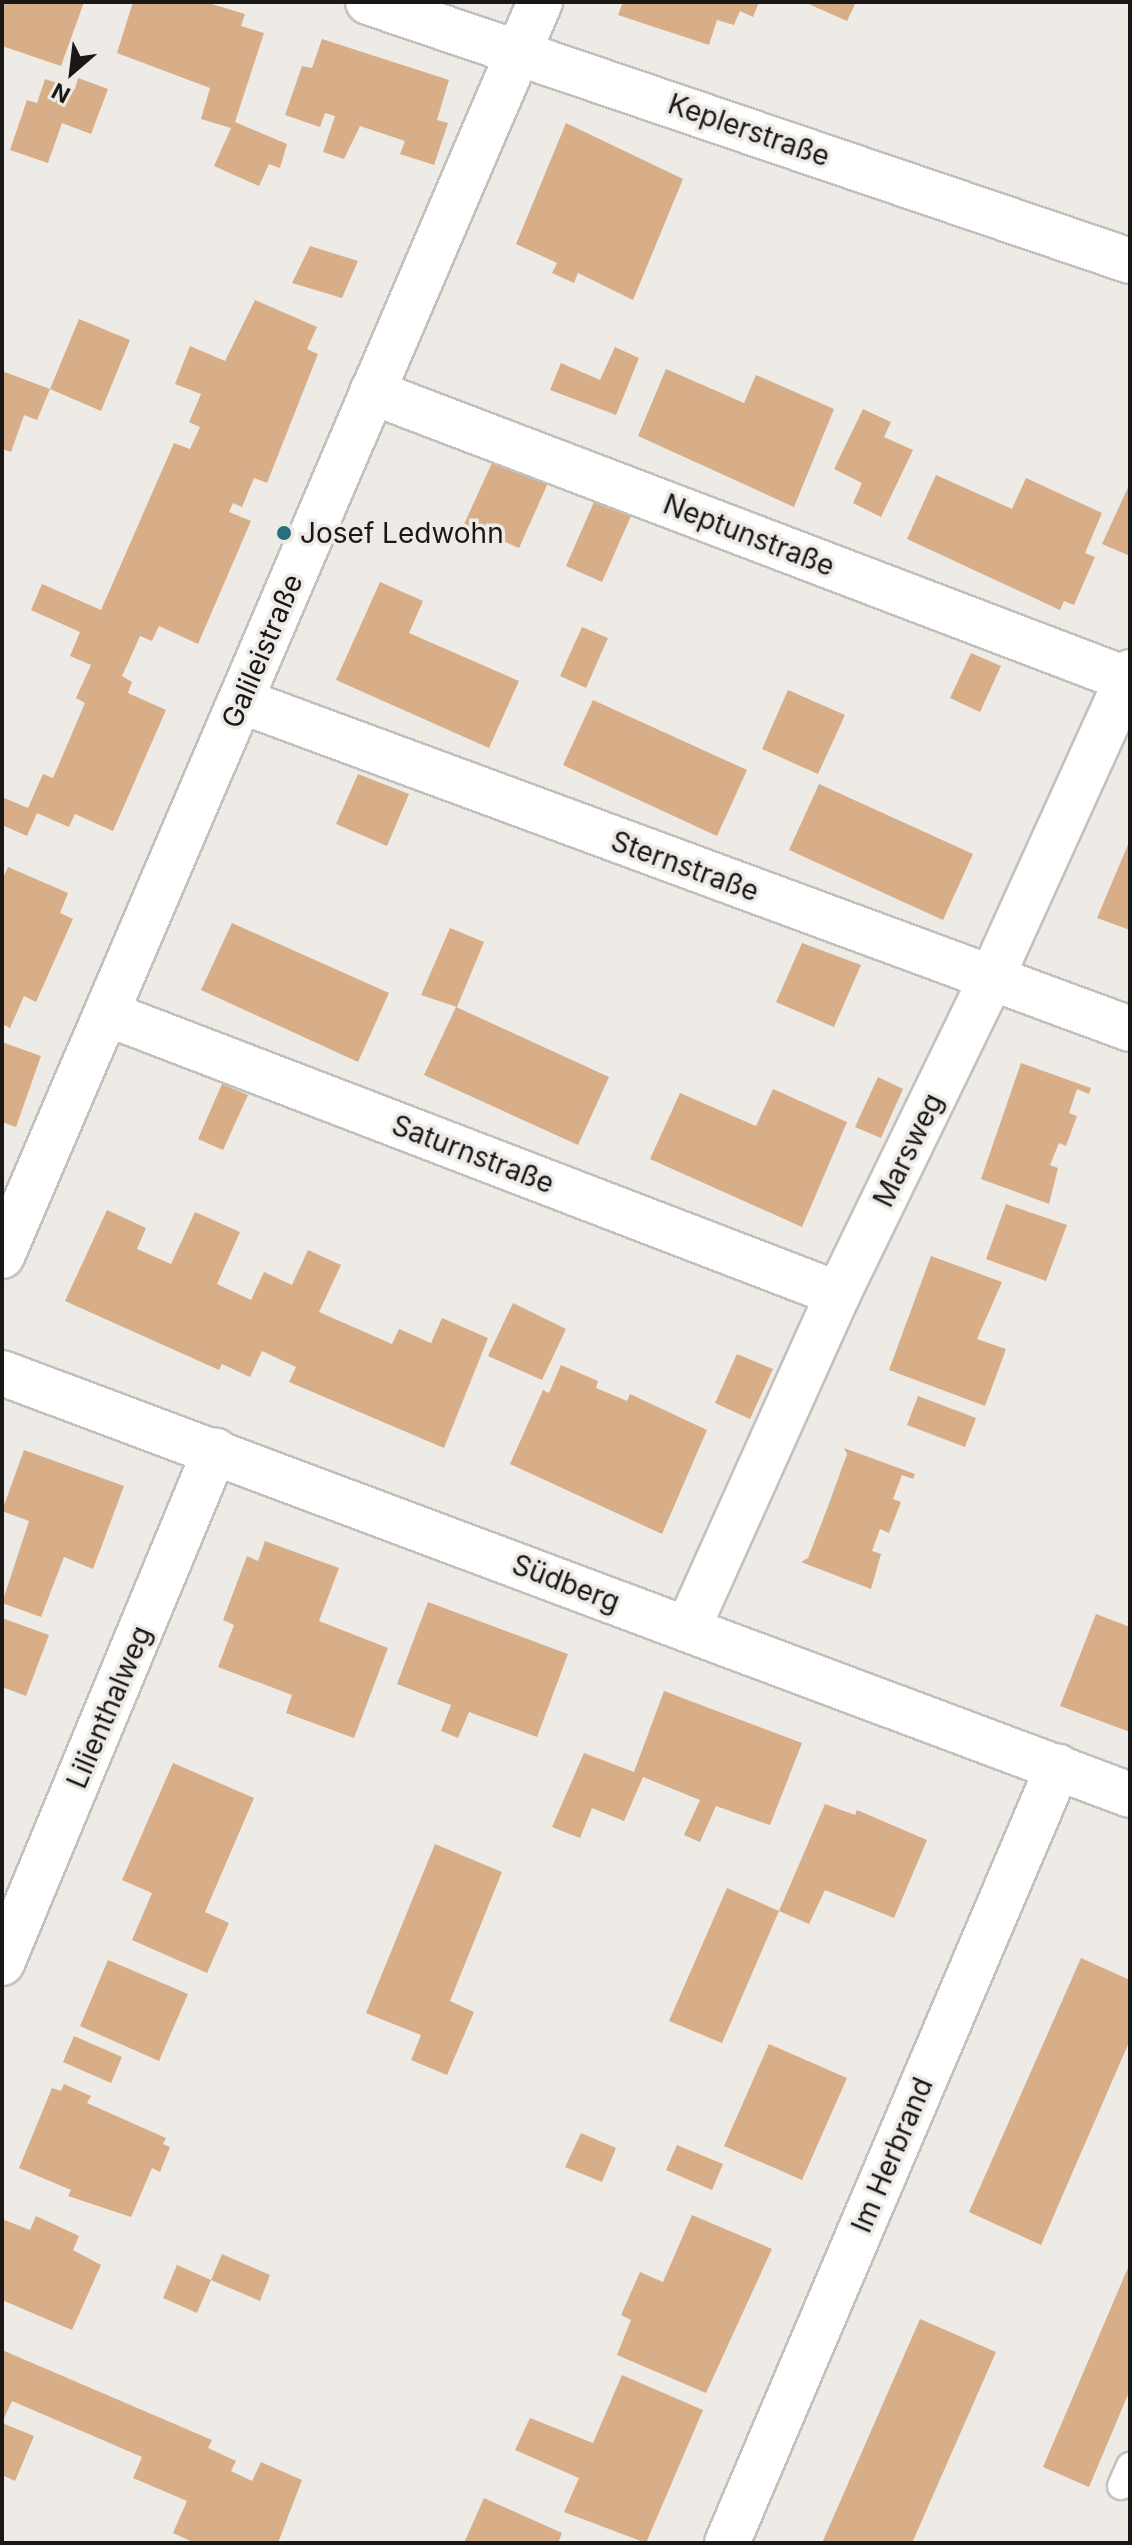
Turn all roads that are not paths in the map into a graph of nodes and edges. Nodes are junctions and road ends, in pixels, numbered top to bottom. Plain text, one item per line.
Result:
1 (368, 2) edge
2 (540, 2) edge
3 (518, 51) junction
4 (1130, 261) edge
5 (372, 392) junction
6 (1128, 675) edge
7 (241, 701) junction
8 (991, 979) junction
9 (108, 1014) junction
10 (1130, 1029) edge
11 (2, 1256) edge
12 (838, 1294) junction
13 (2, 1373) edge
14 (215, 1451) junction
15 (688, 1628) junction
16 (1058, 1767) junction
17 (1130, 1795) edge
18 (2, 1963) edge
19 (727, 2543) edge

1 - 3 street, Keplerstraße
2 - 3 street, Galileistraße
3 - 4 street, Keplerstraße
3 - 5 street, Galileistraße
5 - 6 street, Neptunstraße
5 - 7 street, Galileistraße
6 - 8 street, Marsweg
7 - 8 street, Sternstraße
7 - 9 street, Galileistraße
8 - 10 street, Sternstraße
8 - 12 street, Marsweg
9 - 11 street, Galileistraße
9 - 12 street, Saturnstraße
12 - 15 street, Marsweg
13 - 14 street, Südberg
14 - 15 street, Südberg
14 - 18 street, Lilienthalweg
15 - 16 street, Südberg
16 - 17 street, Südberg
16 - 19 street, Im Herbrand

